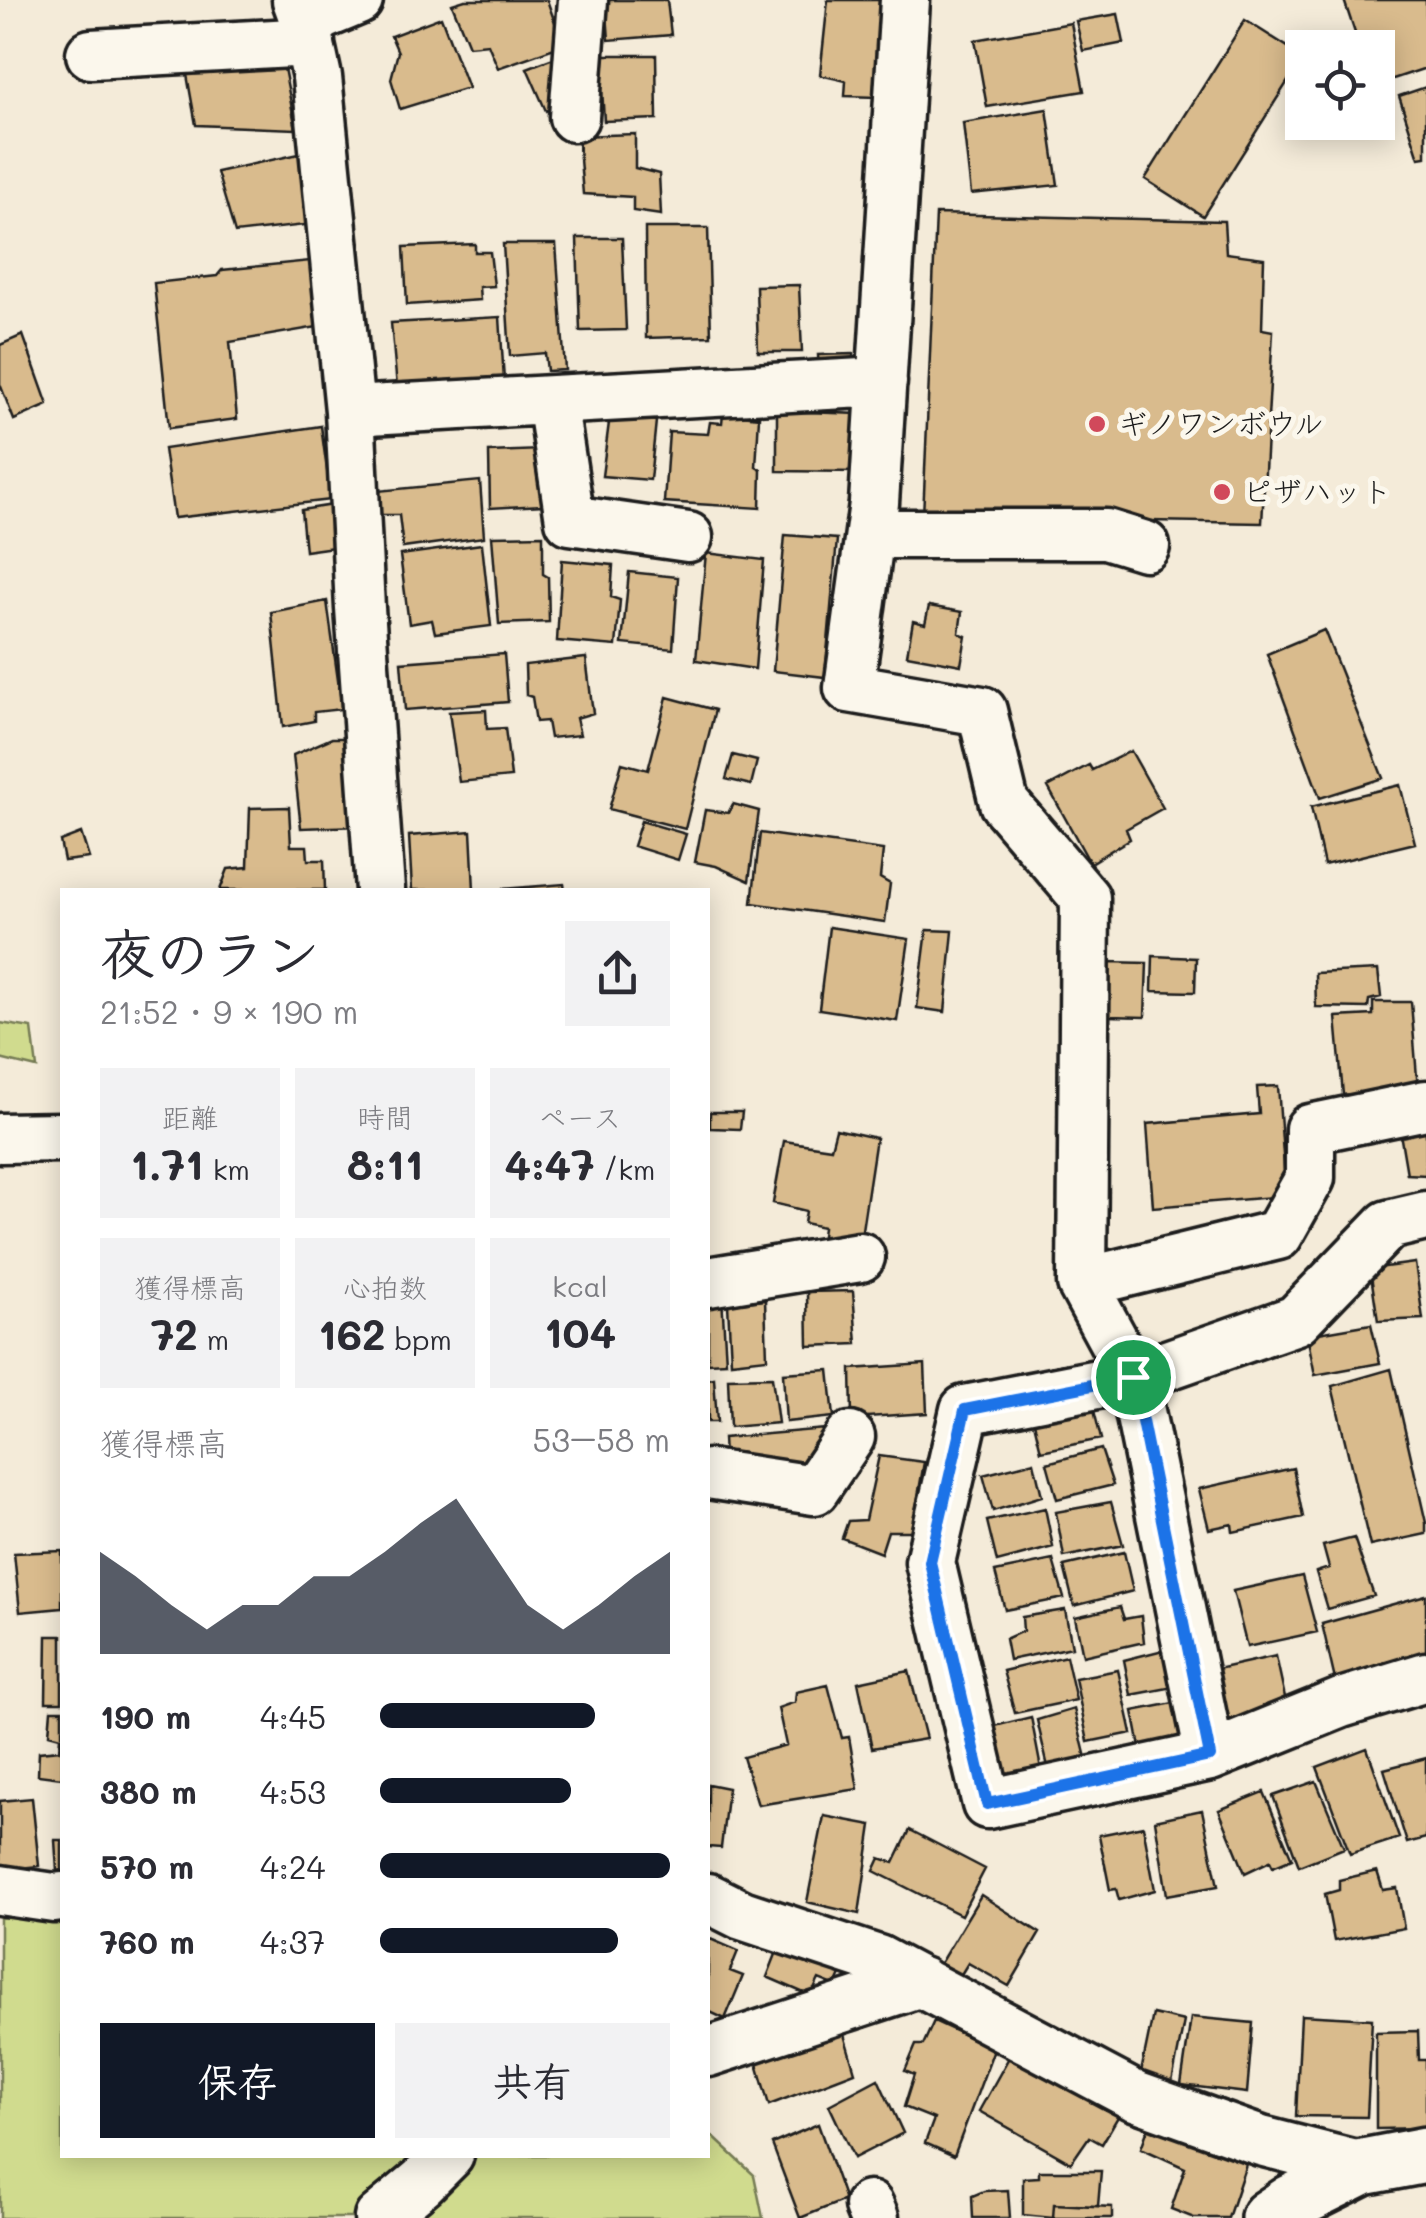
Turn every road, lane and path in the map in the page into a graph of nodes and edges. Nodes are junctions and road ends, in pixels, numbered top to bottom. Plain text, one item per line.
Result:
1 (358, 0) edge
2 (583, 0) edge
3 (904, 0) edge
4 (304, 21) edge
5 (91, 54) dead end
6 (574, 116) dead end
7 (882, 382) junction
8 (552, 400) junction
9 (350, 412) junction
10 (870, 534) junction
11 (688, 537) dead end
12 (1145, 546) dead end
13 (380, 888) edge
14 (1426, 1104) edge
15 (0, 1138) edge
16 (60, 1138) edge
17 (1426, 1216) edge
18 (860, 1258) dead end
19 (710, 1282) edge
20 (1082, 1282) junction
21 (1133, 1377) junction
22 (850, 1437) dead end
23 (710, 1474) edge
24 (1426, 1678) edge
25 (1210, 1756) junction
26 (0, 1890) edge
27 (60, 1897) edge
28 (710, 1899) edge
29 (921, 1982) junction
30 (710, 2051) edge
31 (1426, 2155) edge
32 (446, 2158) edge
33 (1363, 2167) junction
34 (379, 2218) edge
35 (1269, 2218) edge

1 - 4 street
2 - 6 street
3 - 7 street
4 - 5 street
4 - 9 street
7 - 8 street
7 - 10 street
8 - 9 street
8 - 11 street
9 - 13 street
10 - 12 street
10 - 20 street
14 - 20 street
15 - 16 street
17 - 21 street
18 - 19 street
20 - 21 street
21 - 25 street
21 - 25 street
22 - 23 street
24 - 25 street
26 - 27 street
28 - 29 street
29 - 30 street
29 - 33 street
31 - 33 main road
32 - 34 street
33 - 35 main road

